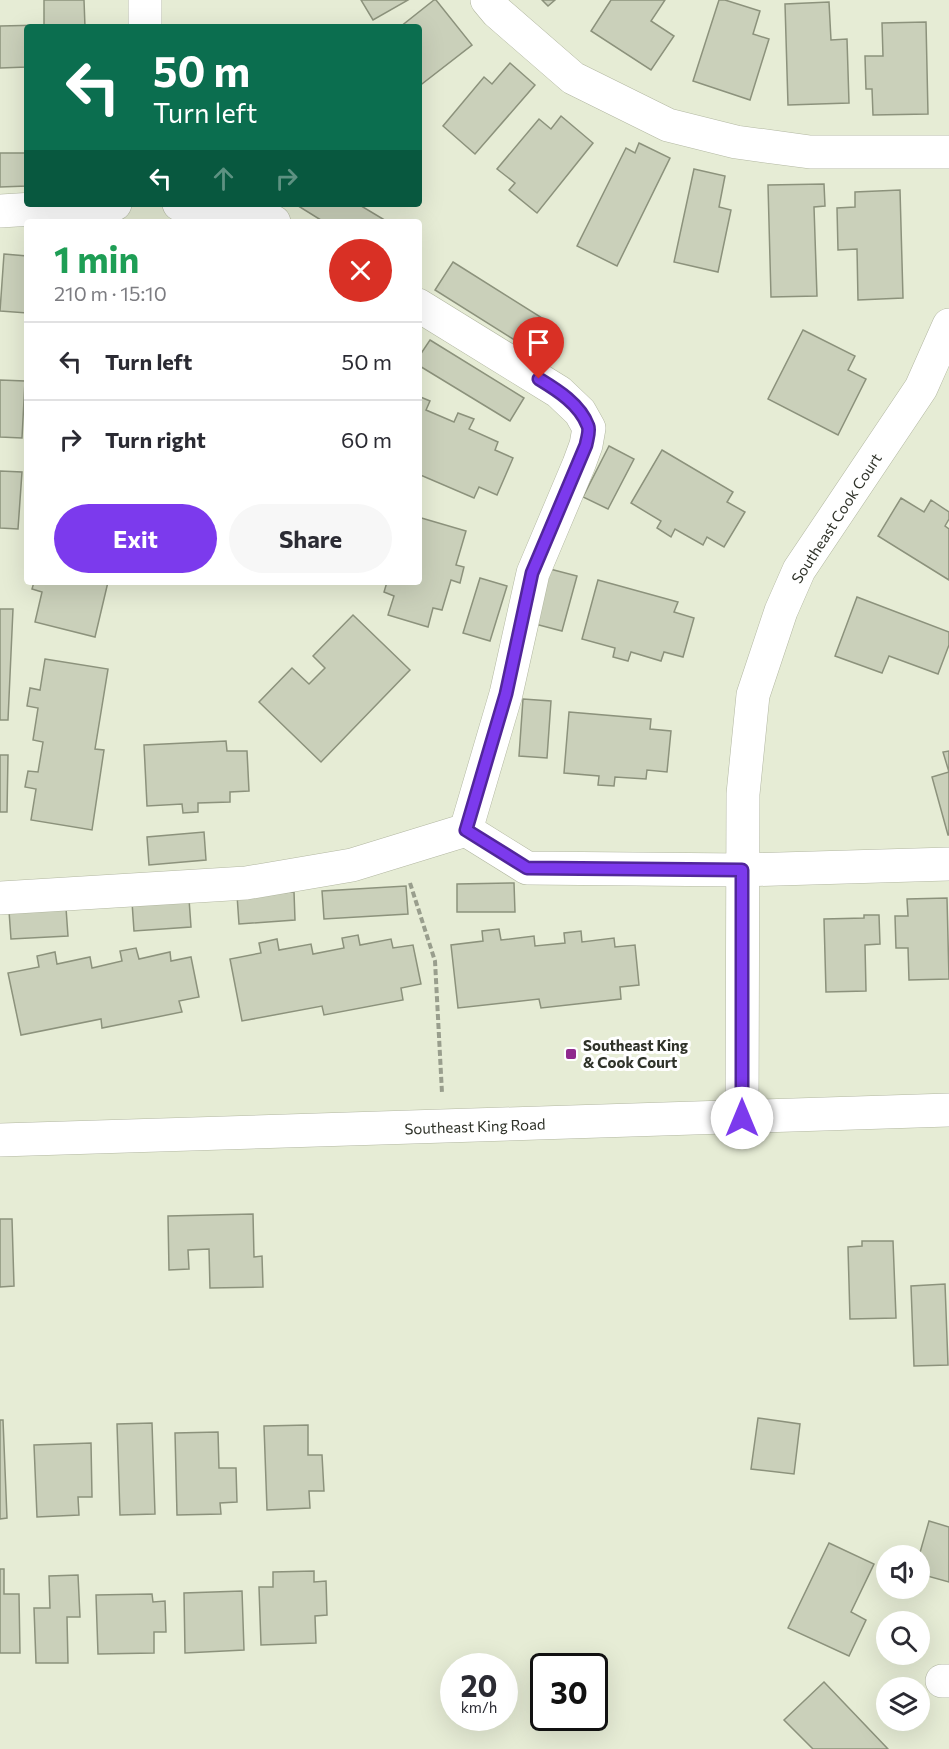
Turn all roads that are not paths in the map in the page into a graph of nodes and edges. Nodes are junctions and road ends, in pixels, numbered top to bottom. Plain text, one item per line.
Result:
1 (145, 0) edge
2 (487, 0) edge
3 (145, 24) edge
4 (949, 152) edge
5 (66, 207) edge
6 (215, 207) edge
7 (0, 211) edge
8 (264, 219) edge
9 (422, 307) edge
10 (949, 325) edge
11 (466, 830) junction
12 (949, 864) edge
13 (742, 870) junction
14 (0, 898) edge
15 (949, 1110) edge
16 (742, 1118) junction
17 (0, 1140) edge

1 - 3 street
2 - 4 street
5 - 7 street
6 - 8 street
9 - 11 street
10 - 13 street, Southeast Cook Court
11 - 13 street
11 - 14 street
12 - 13 street
13 - 16 street, Southeast Cook Court
15 - 16 street, Southeast King Road
16 - 17 street, Southeast King Road

